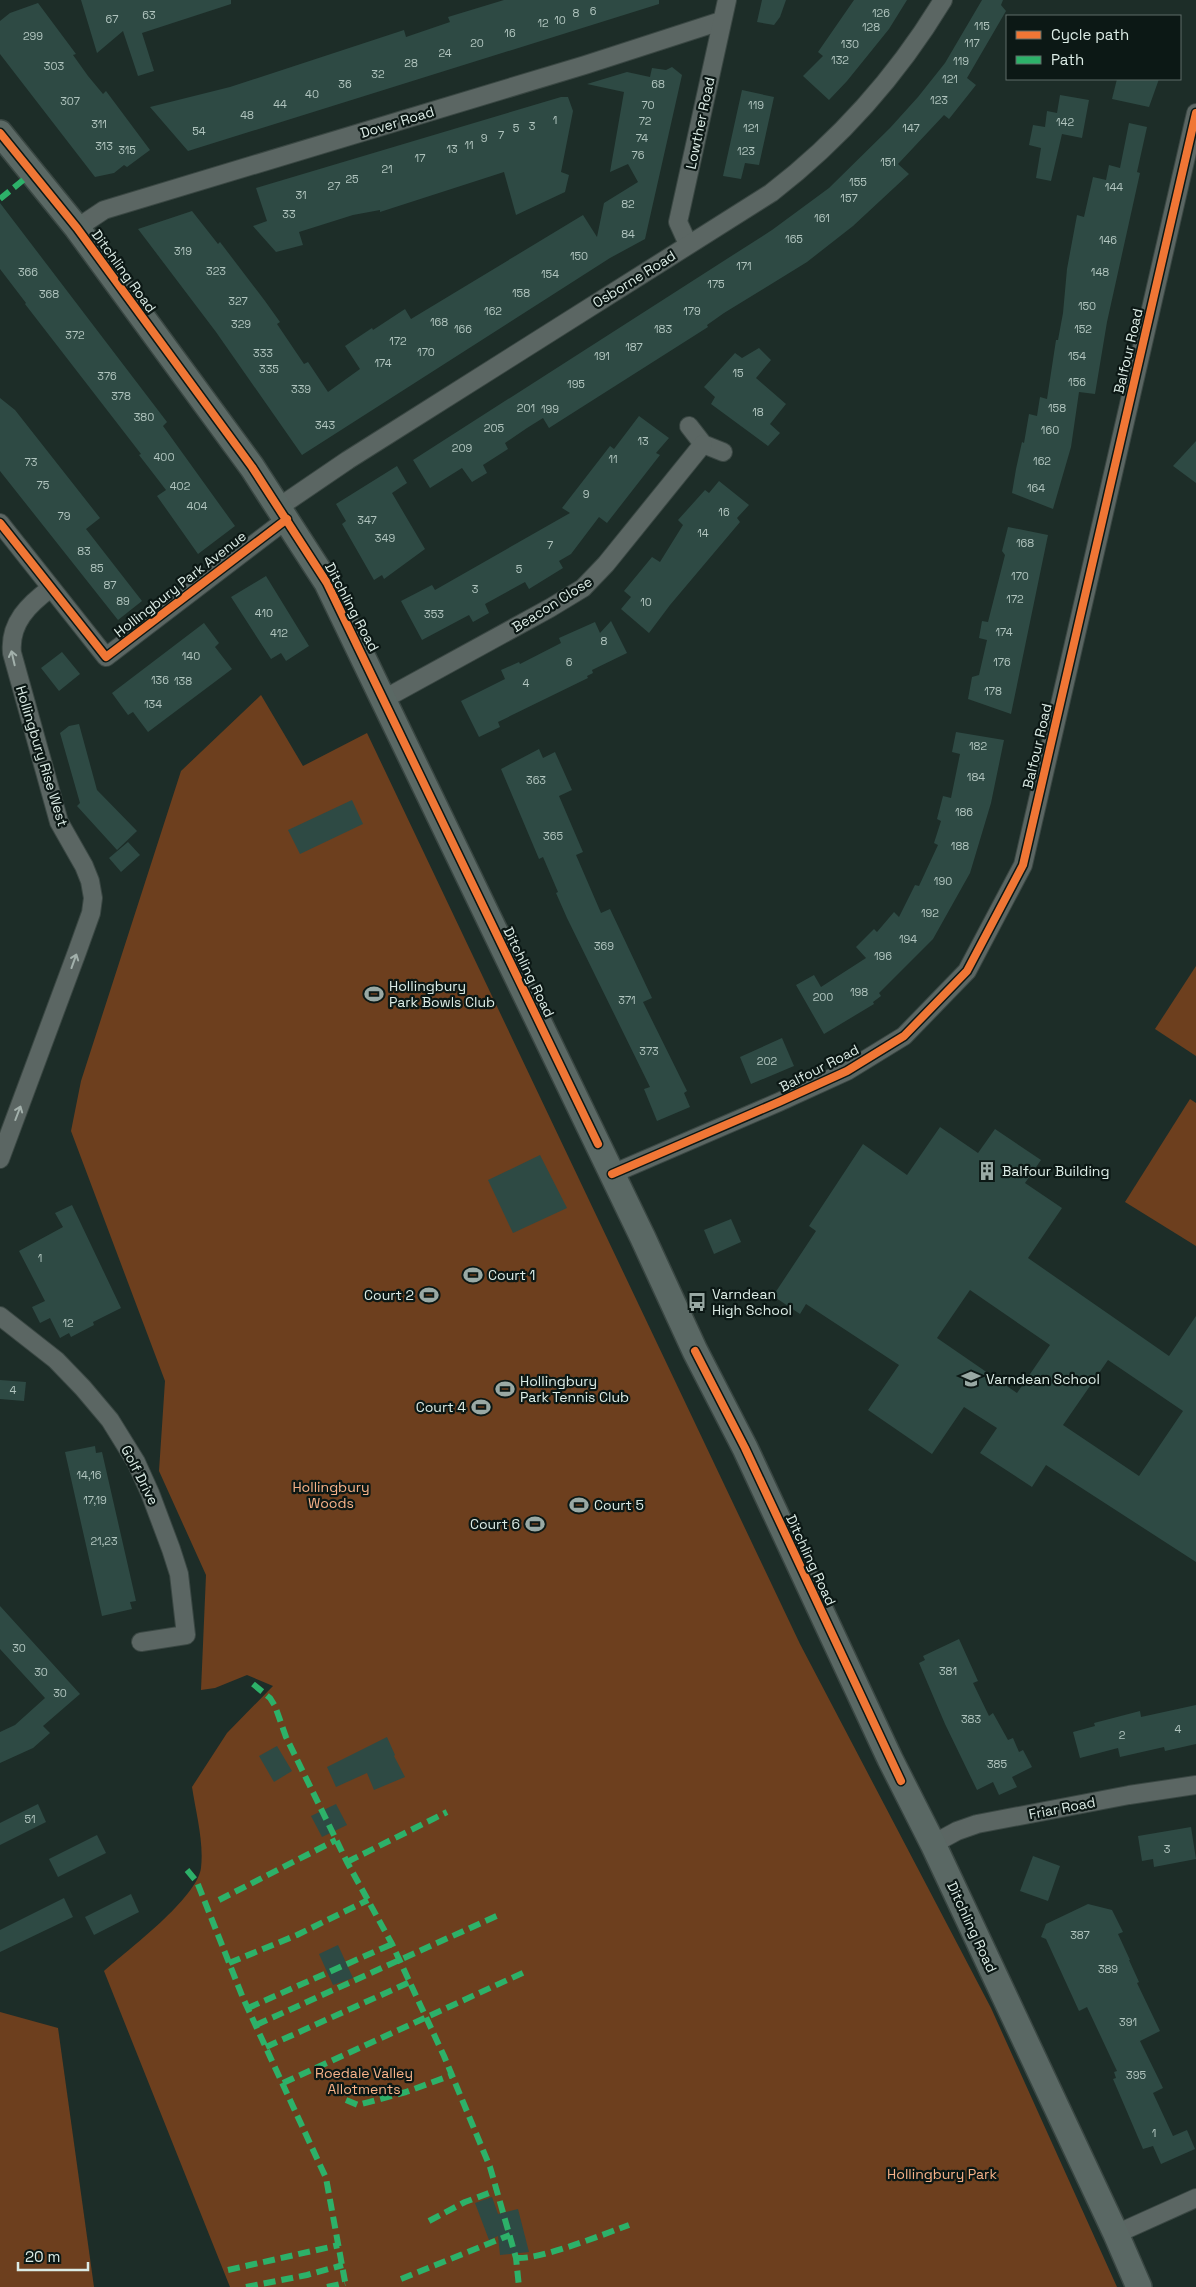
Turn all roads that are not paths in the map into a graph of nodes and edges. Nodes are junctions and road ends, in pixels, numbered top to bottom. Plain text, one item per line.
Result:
1 (727, 0) edge
2 (943, 0) edge
3 (721, 21) junction
4 (1196, 113) edge
5 (0, 133) edge
6 (77, 228) junction
7 (688, 244) junction
8 (689, 426) dead end
9 (704, 444) junction
10 (723, 452) dead end
11 (283, 513) junction
12 (0, 523) edge
13 (51, 588) junction
14 (384, 698) junction
15 (0, 1158) edge
16 (612, 1174) junction
17 (0, 1316) edge
18 (141, 1642) dead end
19 (1196, 1785) edge
20 (933, 1844) junction
21 (1196, 2198) edge
22 (1116, 2234) junction
23 (1139, 2287) edge

1 - 3 street, Lowther Road
2 - 7 street, Osborne Road
3 - 6 street, Dover Road
3 - 7 street, Lowther Road
4 - 16 street, Balfour Road
5 - 6 street, Ditchling Road
6 - 11 street, Ditchling Road
7 - 11 street, Osborne Road
8 - 9 street
9 - 10 street
9 - 14 street, Beacon Close
11 - 13 street, Hollingbury Park Avenue
11 - 14 street, Ditchling Road
12 - 13 street, Hollingbury Park Avenue
15 -> 13 street, Hollingbury Rise West
14 - 16 street, Ditchling Road
16 - 20 street, Ditchling Road
17 - 18 street, Golf Drive
19 - 20 street, Friar Road
20 - 22 street, Ditchling Road
21 - 22 street
22 - 23 street, Ditchling Road

